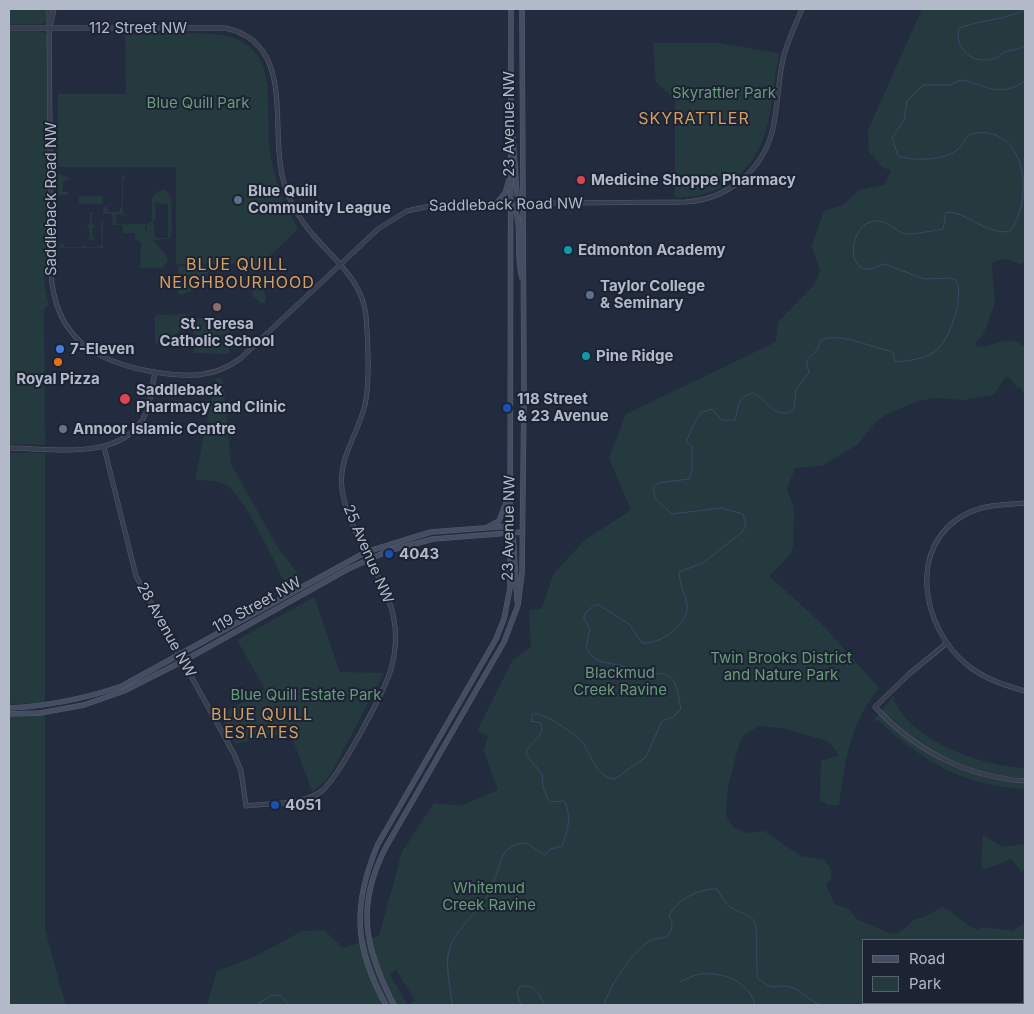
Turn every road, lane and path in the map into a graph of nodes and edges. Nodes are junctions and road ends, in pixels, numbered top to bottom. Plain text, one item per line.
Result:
1 (48, 9) edge
2 (54, 9) edge
3 (511, 9) edge
4 (522, 9) edge
5 (802, 9) edge
6 (9, 28) edge
7 (50, 28) junction
8 (261, 49) joint
9 (511, 127) junction
10 (511, 171) junction
11 (497, 203) junction
12 (511, 203) junction
13 (522, 203) junction
14 (340, 264) junction
15 (524, 284) junction
16 (155, 372) junction
17 (104, 447) junction
18 (9, 448) edge
19 (510, 466) junction
20 (1025, 503) edge
21 (510, 526) junction
22 (487, 528) junction
23 (522, 532) junction
24 (512, 533) junction
25 (366, 552) junction
26 (369, 558) junction
27 (518, 605) junction
28 (947, 643) junction
29 (179, 655) junction
30 (182, 661) junction
31 (1025, 691) edge
32 (9, 708) edge
33 (9, 714) edge
34 (1025, 781) edge
35 (246, 806) joint
36 (386, 1005) edge
37 (394, 1005) edge

1 - 7 street, Saddleback Road NW
2 - 7 street, Saddleback Road NW
3 - 9 main road, 23 Avenue NW
4 - 13 main road, 23 Avenue NW
5 - 13 street, Saddleback Road NW
6 - 7 street, 112 Street NW
7 - 8 street, 112 Street NW
7 - 16 street, Saddleback Road NW
8 - 14 street, 25 Avenue NW
9 - 10 main road, 23 Avenue NW
9 - 13 main road
10 - 11 main road
10 - 12 main road, 23 Avenue NW
11 - 12 street, Saddleback Road NW
11 - 14 street, Saddleback Road NW
12 - 13 street, Saddleback Road NW
12 - 15 main road
12 - 19 main road, 23 Avenue NW
13 - 15 main road, 23 Avenue NW
14 - 16 street, Saddleback Road NW
14 - 25 street, 25 Avenue NW
15 - 23 main road, 23 Avenue NW
16 - 17 street
17 - 18 street
17 - 29 street, 28 Avenue NW
19 - 21 main road, 23 Avenue NW
19 - 22 main road
20 - 28 street
21 - 22 main road, 119 Street NW
21 - 24 main road
22 - 25 main road, 119 Street NW
23 - 24 main road, 119 Street NW
23 - 27 main road, 23 Avenue NW
24 - 26 main road, 119 Street NW
24 - 27 main road
24 - 36 main road, 23 Avenue NW
25 - 26 street, 25 Avenue NW
25 - 29 main road, 119 Street NW
26 - 30 main road, 119 Street NW
26 - 35 street, 25 Avenue NW
27 - 37 main road, 23 Avenue NW
28 - 31 street
28 - 34 street
29 - 30 street, 28 Avenue NW
29 - 32 main road, 119 Street NW
30 - 33 main road, 119 Street NW
30 - 35 street, 28 Avenue NW

